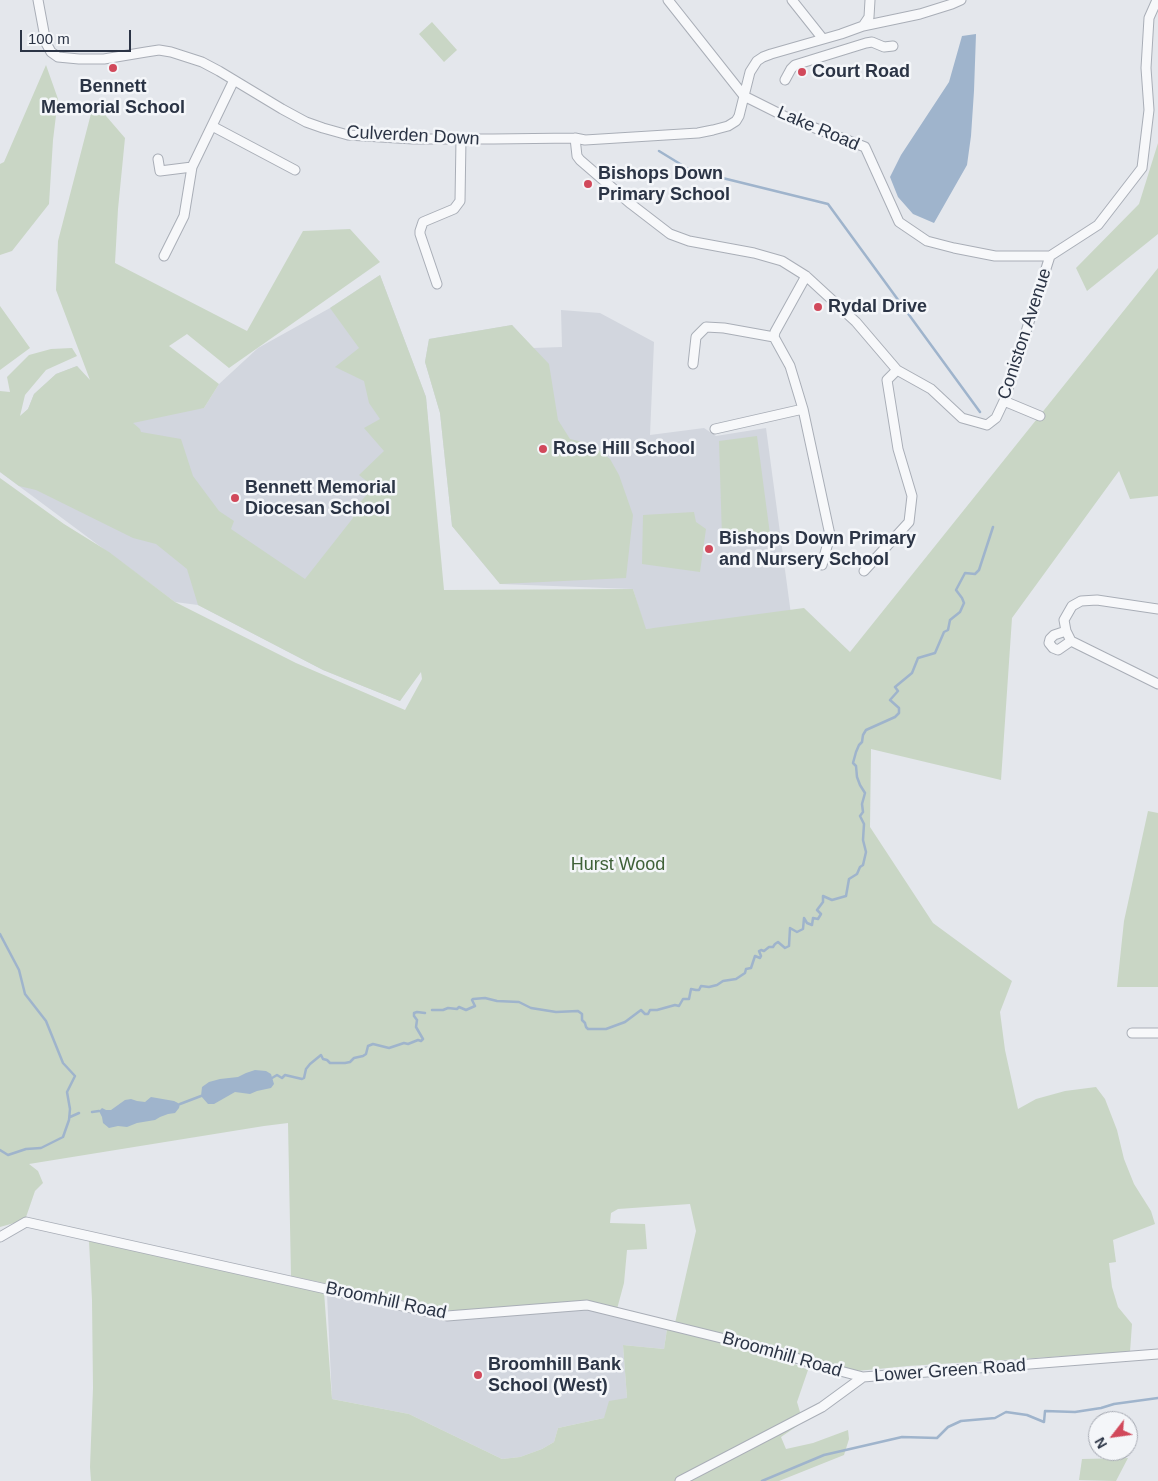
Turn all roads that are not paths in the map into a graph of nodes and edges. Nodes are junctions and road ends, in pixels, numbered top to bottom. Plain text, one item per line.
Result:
1 (38, 0) edge
2 (668, 0) edge
3 (792, 0) edge
4 (870, 0) edge
5 (961, 0) edge
6 (1157, 0) edge
7 (863, 26) junction
8 (841, 34) junction
9 (823, 39) junction
10 (893, 46) dead end
11 (848, 49) junction
12 (234, 80) junction
13 (785, 80) dead end
14 (744, 96) junction
15 (212, 126) junction
16 (575, 138) junction
17 (461, 139) junction
18 (158, 159) dead end
19 (192, 167) junction
20 (296, 170) dead end
21 (164, 256) dead end
22 (1050, 256) junction
23 (806, 276) junction
24 (437, 284) dead end
25 (774, 337) junction
26 (692, 364) dead end
27 (897, 370) junction
28 (1004, 402) junction
29 (803, 409) junction
30 (1040, 416) dead end
31 (714, 429) dead end
32 (822, 565) dead end
33 (864, 571) dead end
34 (1158, 609) edge
35 (1066, 631) junction
36 (1070, 641) junction
37 (1158, 684) edge
38 (1132, 1033) dead end
39 (1158, 1033) edge
40 (0, 1237) edge
41 (1158, 1354) edge
42 (863, 1377) junction
43 (680, 1481) edge

1 - 12 street, Culverden Down
2 - 14 street
3 - 9 street
4 - 7 street
5 - 7 street
6 - 22 street
7 - 8 street
8 - 9 street
8 - 11 street
9 - 14 street, Culverden Down
10 - 11 street
11 - 13 street
12 - 15 street
12 - 17 street, Culverden Down
14 - 16 street, Culverden Down
14 - 22 street, Lake Road
15 - 19 street
15 - 20 street
16 - 17 street, Culverden Down
16 - 23 street, Coniston Avenue
17 - 24 street
18 - 19 street
19 - 21 street
22 - 28 street, Coniston Avenue
23 - 25 street
23 - 27 street, Coniston Avenue
25 - 26 street
25 - 29 street
27 - 28 street, Coniston Avenue
27 - 33 street
28 - 30 street
29 - 31 street
29 - 32 street
34 - 35 street
35 - 36 street
35 - 36 street
36 - 37 street
38 - 39 street
40 - 42 street, Broomhill Road
41 - 42 street, Lower Green Road
42 - 43 street, Lower Green Road

